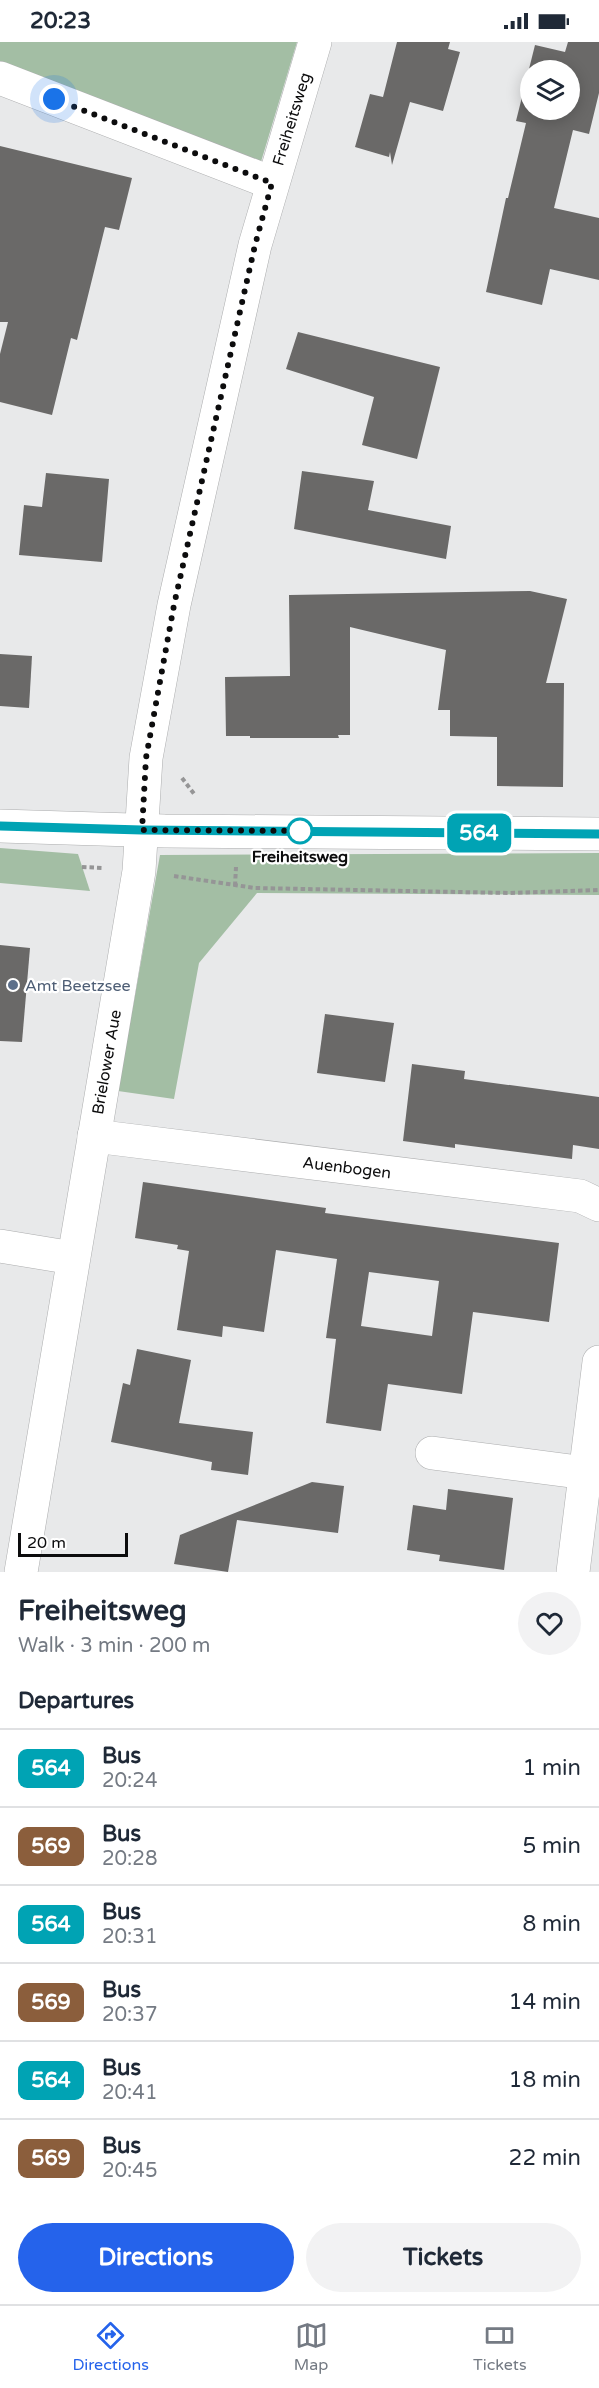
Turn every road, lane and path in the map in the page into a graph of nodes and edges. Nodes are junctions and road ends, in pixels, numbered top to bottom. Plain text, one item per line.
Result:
1 (315, 42) edge
2 (0, 78) edge
3 (272, 183) junction
4 (146, 758) junction
5 (204, 797) dead end
6 (0, 826) edge
7 (142, 830) junction
8 (599, 834) edge
9 (139, 871) junction
10 (599, 890) edge
11 (94, 1136) junction
12 (599, 1205) edge
13 (0, 1246) edge
14 (73, 1258) junction
15 (599, 1362) edge
16 (432, 1453) dead end
17 (586, 1473) junction
18 (21, 1572) edge
19 (573, 1572) edge

1 - 3 street, Freiheitsweg
2 - 3 street
3 - 4 street, Freiheitsweg
4 - 5 path
4 - 7 street, Freiheitsweg
6 - 7 street
7 - 8 street
7 - 9 street, Brielower Aue
9 - 10 path
9 - 11 street, Brielower Aue
11 - 12 street, Auenbogen
11 - 14 street, Brielower Aue
13 - 14 street
14 - 18 street, Brielower Aue
15 - 17 street
16 - 17 street
17 - 19 street

